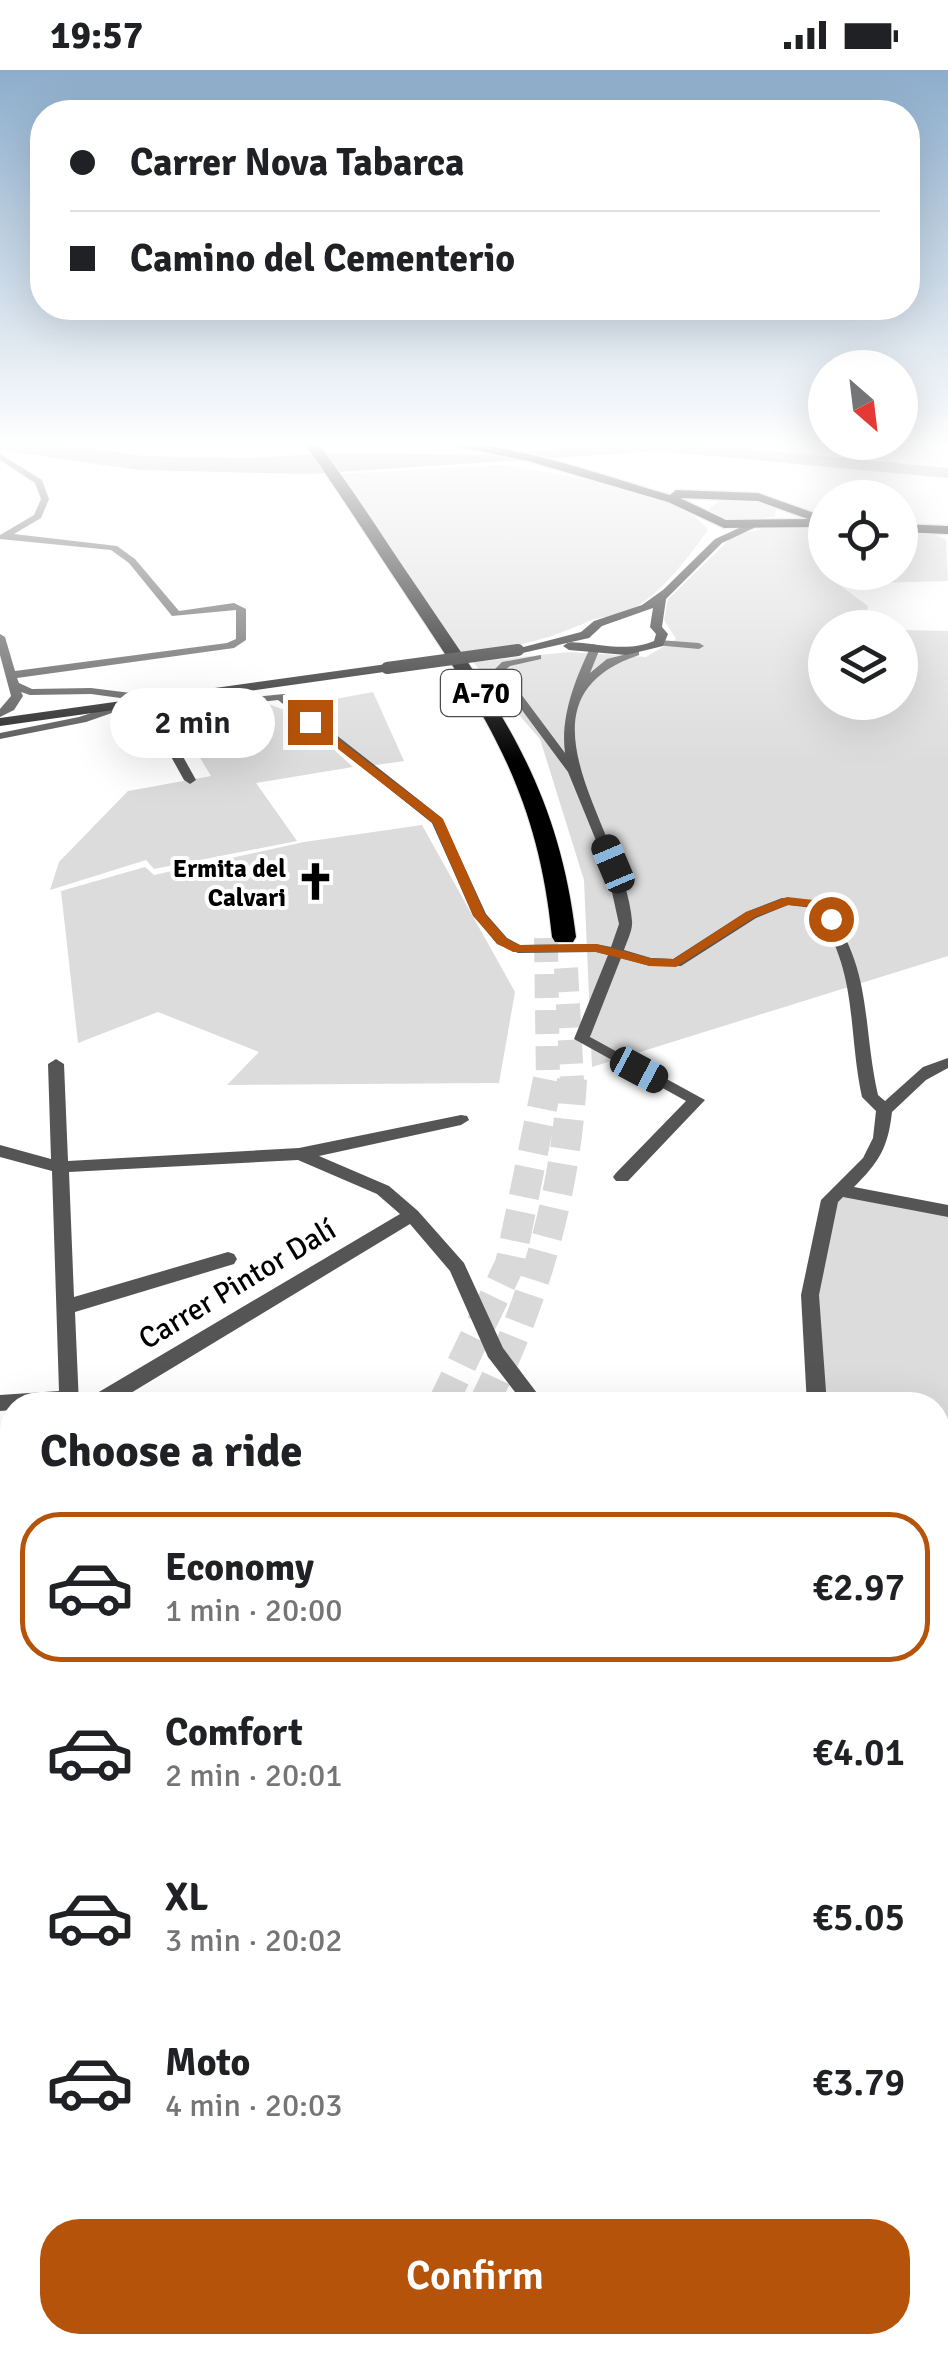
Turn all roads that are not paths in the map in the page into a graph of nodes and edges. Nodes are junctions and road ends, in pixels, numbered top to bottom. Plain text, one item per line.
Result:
1 (115, 549) edge
2 (372, 549) edge
3 (705, 549) edge
4 (662, 597) junction
5 (620, 618) junction
6 (656, 627) junction
7 (0, 637) edge
8 (592, 642) junction
9 (660, 643) junction
10 (699, 646) dead end
11 (635, 654) junction
12 (537, 657) dead end
13 (15, 686) junction
14 (579, 688) junction
15 (126, 701) junction
16 (101, 706) junction
17 (160, 708) junction
18 (0, 714) edge
19 (0, 722) edge
20 (0, 736) edge
21 (575, 773) junction
22 (190, 780) dead end
23 (555, 937) tunnel mouth
24 (616, 952) junction
25 (948, 1063) edge
26 (56, 1064) dead end
27 (884, 1110) junction
28 (461, 1120) dead end
29 (0, 1151) edge
30 (299, 1154) junction
31 (58, 1167) junction
32 (622, 1176) dead end
33 (842, 1192) junction
34 (948, 1211) edge
35 (412, 1215) junction
36 (228, 1258) dead end
37 (66, 1307) junction
38 (69, 1392) edge
39 (116, 1392) edge
40 (526, 1392) edge
41 (817, 1392) edge

1 - 13 street
2 - 23 highway, A-70
3 - 4 main road
4 - 5 main road
4 - 6 main road
5 - 6 main road
5 - 8 main road
6 - 9 main road
7 - 13 street
8 - 11 main road
8 - 14 street
8 - 17 main road, bridge
9 - 10 street
9 - 11 main road
11 - 14 street
12 - 21 street
13 - 15 street
13 - 16 street
13 - 18 street
14 - 21 street
15 - 16 main road
15 - 17 main road
15 - 20 street
16 - 19 main road
17 - 22 street
17 - 24 street
21 - 24 street
24 - 27 street
24 - 32 street
25 - 27 street
26 - 31 street
27 - 33 street
28 - 30 street
29 - 31 street
30 - 31 street
30 - 35 street
31 - 37 street
33 - 34 street
33 - 41 street
35 - 39 street, Carrer Pintor Dalí
35 - 40 street
36 - 37 street
37 - 38 street

